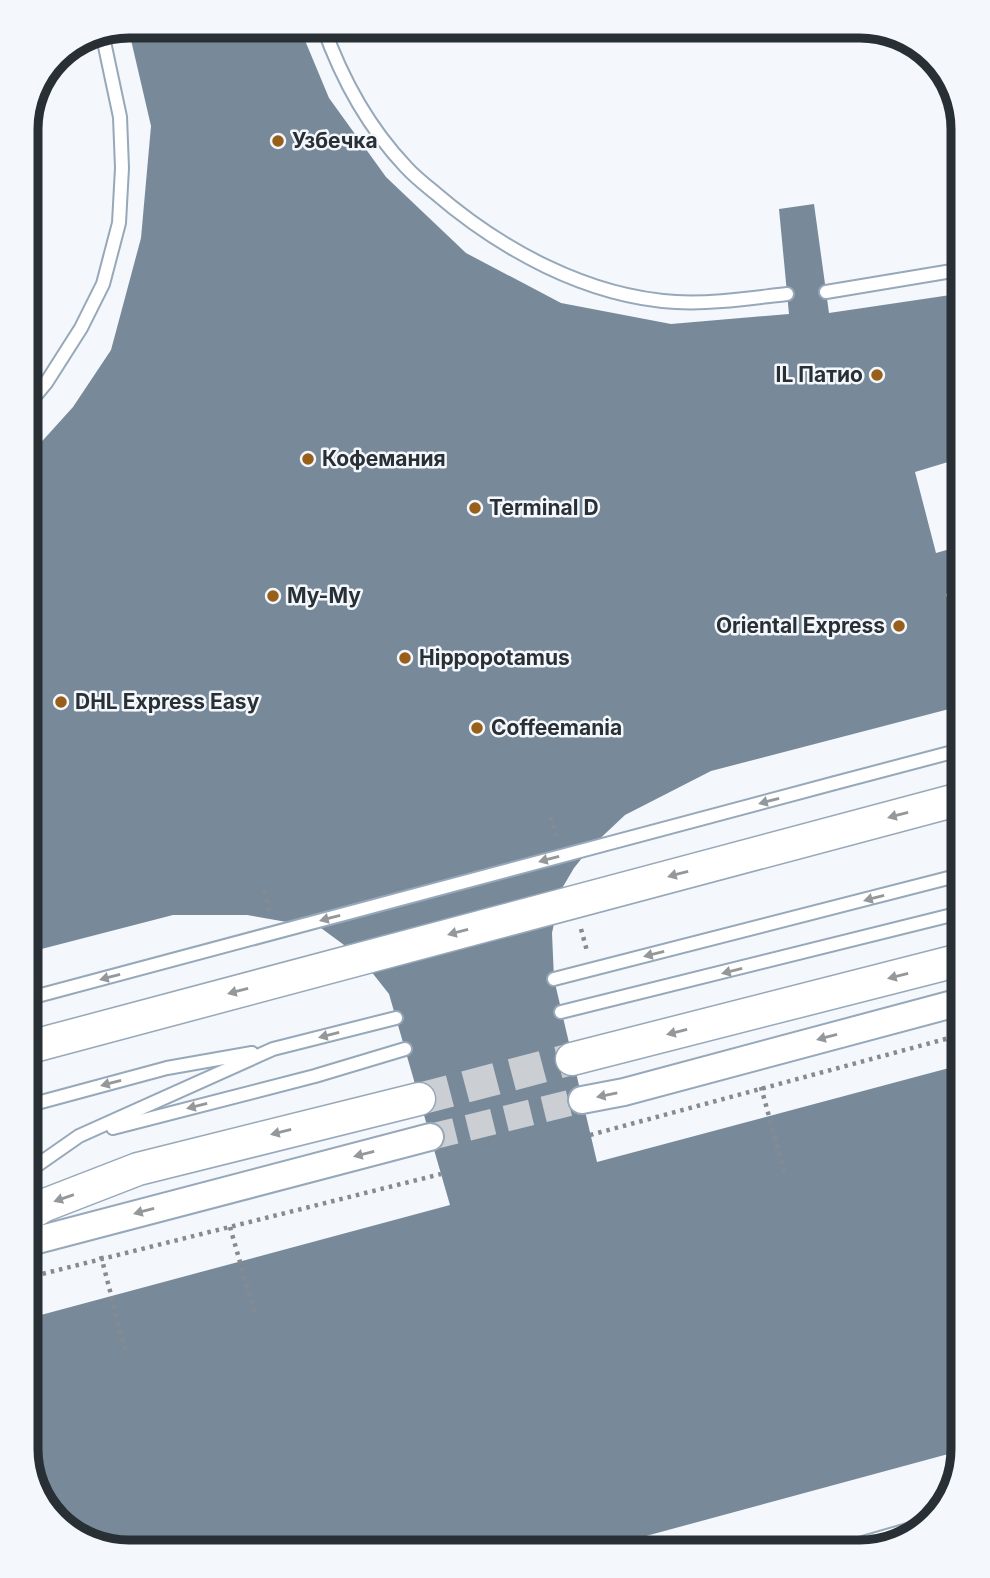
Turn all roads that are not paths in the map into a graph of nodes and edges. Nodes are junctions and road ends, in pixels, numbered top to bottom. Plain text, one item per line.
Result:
1 (329, 39) edge
2 (104, 42) edge
3 (951, 270) edge
4 (827, 292) dead end
5 (787, 294) dead end
6 (39, 391) edge
7 (951, 752) edge
8 (951, 801) edge
9 (951, 877) edge
10 (951, 915) edge
11 (951, 962) edge
12 (554, 979) dead end
13 (39, 996) edge
14 (951, 1004) edge
15 (561, 1012) dead end
16 (396, 1018) dead end
17 (39, 1045) edge
18 (274, 1049) junction
19 (405, 1049) dead end
20 (572, 1059) tunnel mouth
21 (419, 1099) tunnel mouth
22 (582, 1100) tunnel mouth
23 (39, 1103) edge
24 (79, 1136) junction
25 (430, 1137) tunnel mouth
26 (39, 1164) edge
27 (39, 1208) edge
28 (39, 1240) edge

1 - 5 lane
2 - 6 lane
3 - 4 lane
7 -> 13 lane, bridge
8 -> 17 street, bridge
9 -> 12 lane
10 -> 15 lane
11 -> 20 street
14 -> 22 street
16 -> 18 lane
18 -> 23 lane
18 - 24 lane
19 -> 24 lane
21 -> 27 street
24 - 26 lane
25 -> 28 street

